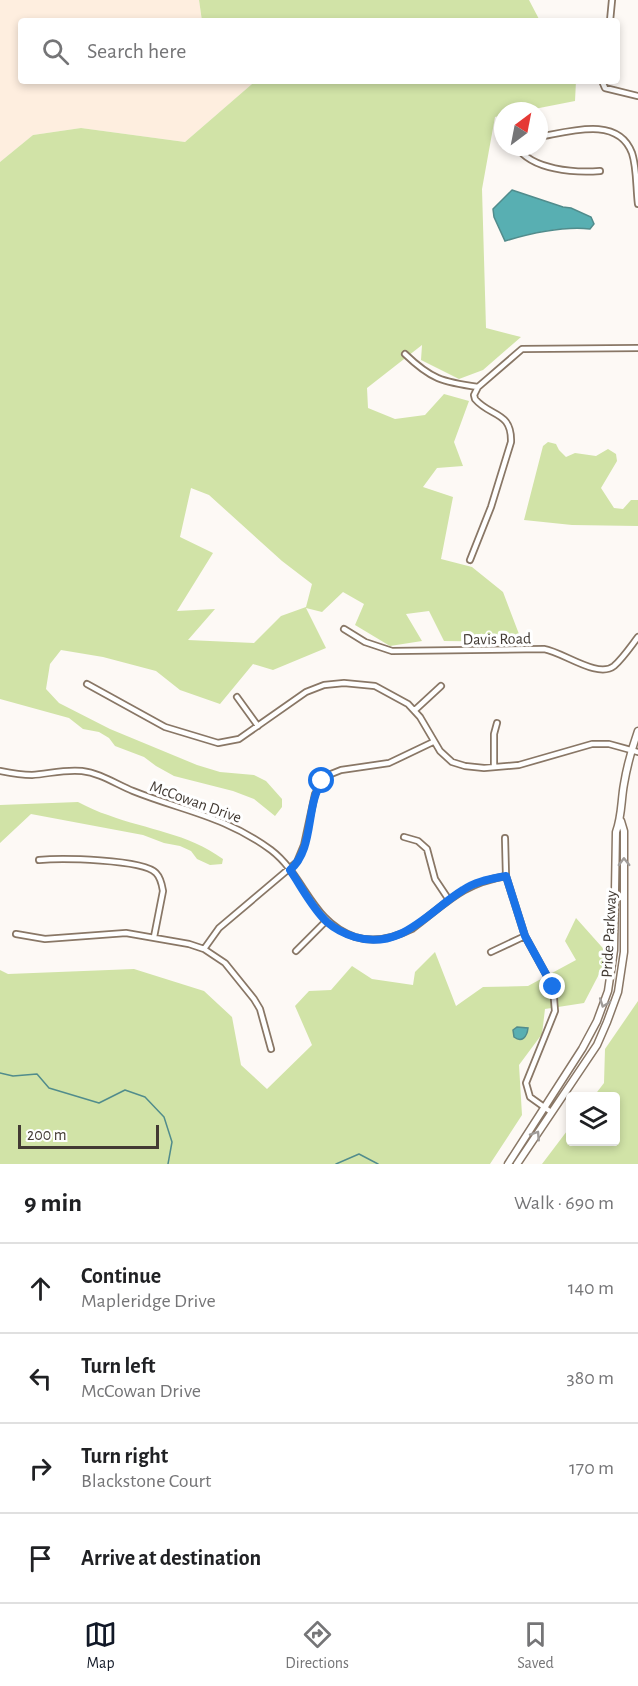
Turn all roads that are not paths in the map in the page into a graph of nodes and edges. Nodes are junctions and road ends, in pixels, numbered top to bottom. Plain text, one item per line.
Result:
1 (612, 0) edge
2 (610, 18) edge
3 (603, 84) edge
4 (638, 96) edge
5 (548, 136) edge
6 (527, 156) edge
7 (600, 171) dead end
8 (638, 204) edge
9 (638, 348) edge
10 (405, 354) dead end
11 (478, 387) junction
12 (470, 560) dead end
13 (344, 629) dead end
14 (638, 637) edge
15 (87, 684) dead end
16 (441, 686) dead end
17 (237, 697) dead end
18 (415, 710) junction
19 (496, 723) dead end
20 (258, 726) junction
21 (638, 731) edge
22 (433, 742) junction
23 (635, 751) edge
24 (494, 767) junction
25 (0, 771) edge
26 (621, 821) junction
27 (404, 837) dead end
28 (506, 838) dead end
29 (39, 860) dead end
30 (290, 870) junction
31 (506, 876) junction
32 (449, 900) junction
33 (326, 921) junction
34 (16, 934) dead end
35 (525, 936) junction
36 (154, 937) junction
37 (204, 949) junction
38 (296, 951) dead end
39 (491, 952) dead end
40 (271, 1049) dead end
41 (543, 1108) junction
42 (551, 1112) junction
43 (508, 1164) edge
44 (517, 1164) edge

1 - 2 street
3 - 4 street
5 - 8 street
6 - 7 street
9 - 11 street
10 - 11 street
11 - 12 street
13 - 14 street, Davis Road
15 - 20 street
16 - 18 street
17 - 20 street
18 - 20 street
18 - 22 street
19 - 24 street
21 - 23 main road, Pride Parkway
22 - 24 street
22 - 30 street
23 - 24 street
23 - 26 main road, Pride Parkway
25 - 30 street, McCowan Drive
26 -> 41 main road, Pride Parkway
42 -> 26 main road, Pride Parkway
27 - 32 street
28 - 31 street
29 - 36 street
30 - 33 street, McCowan Drive
30 - 37 street
31 - 32 street, McCowan Drive
31 - 35 street
32 - 33 street, McCowan Drive
33 - 38 street
34 - 36 street
35 - 39 street
35 - 41 street
36 - 37 street
37 - 40 street
41 - 42 street
41 - 43 main road, Pride Parkway
44 -> 42 main road, Pride Parkway

